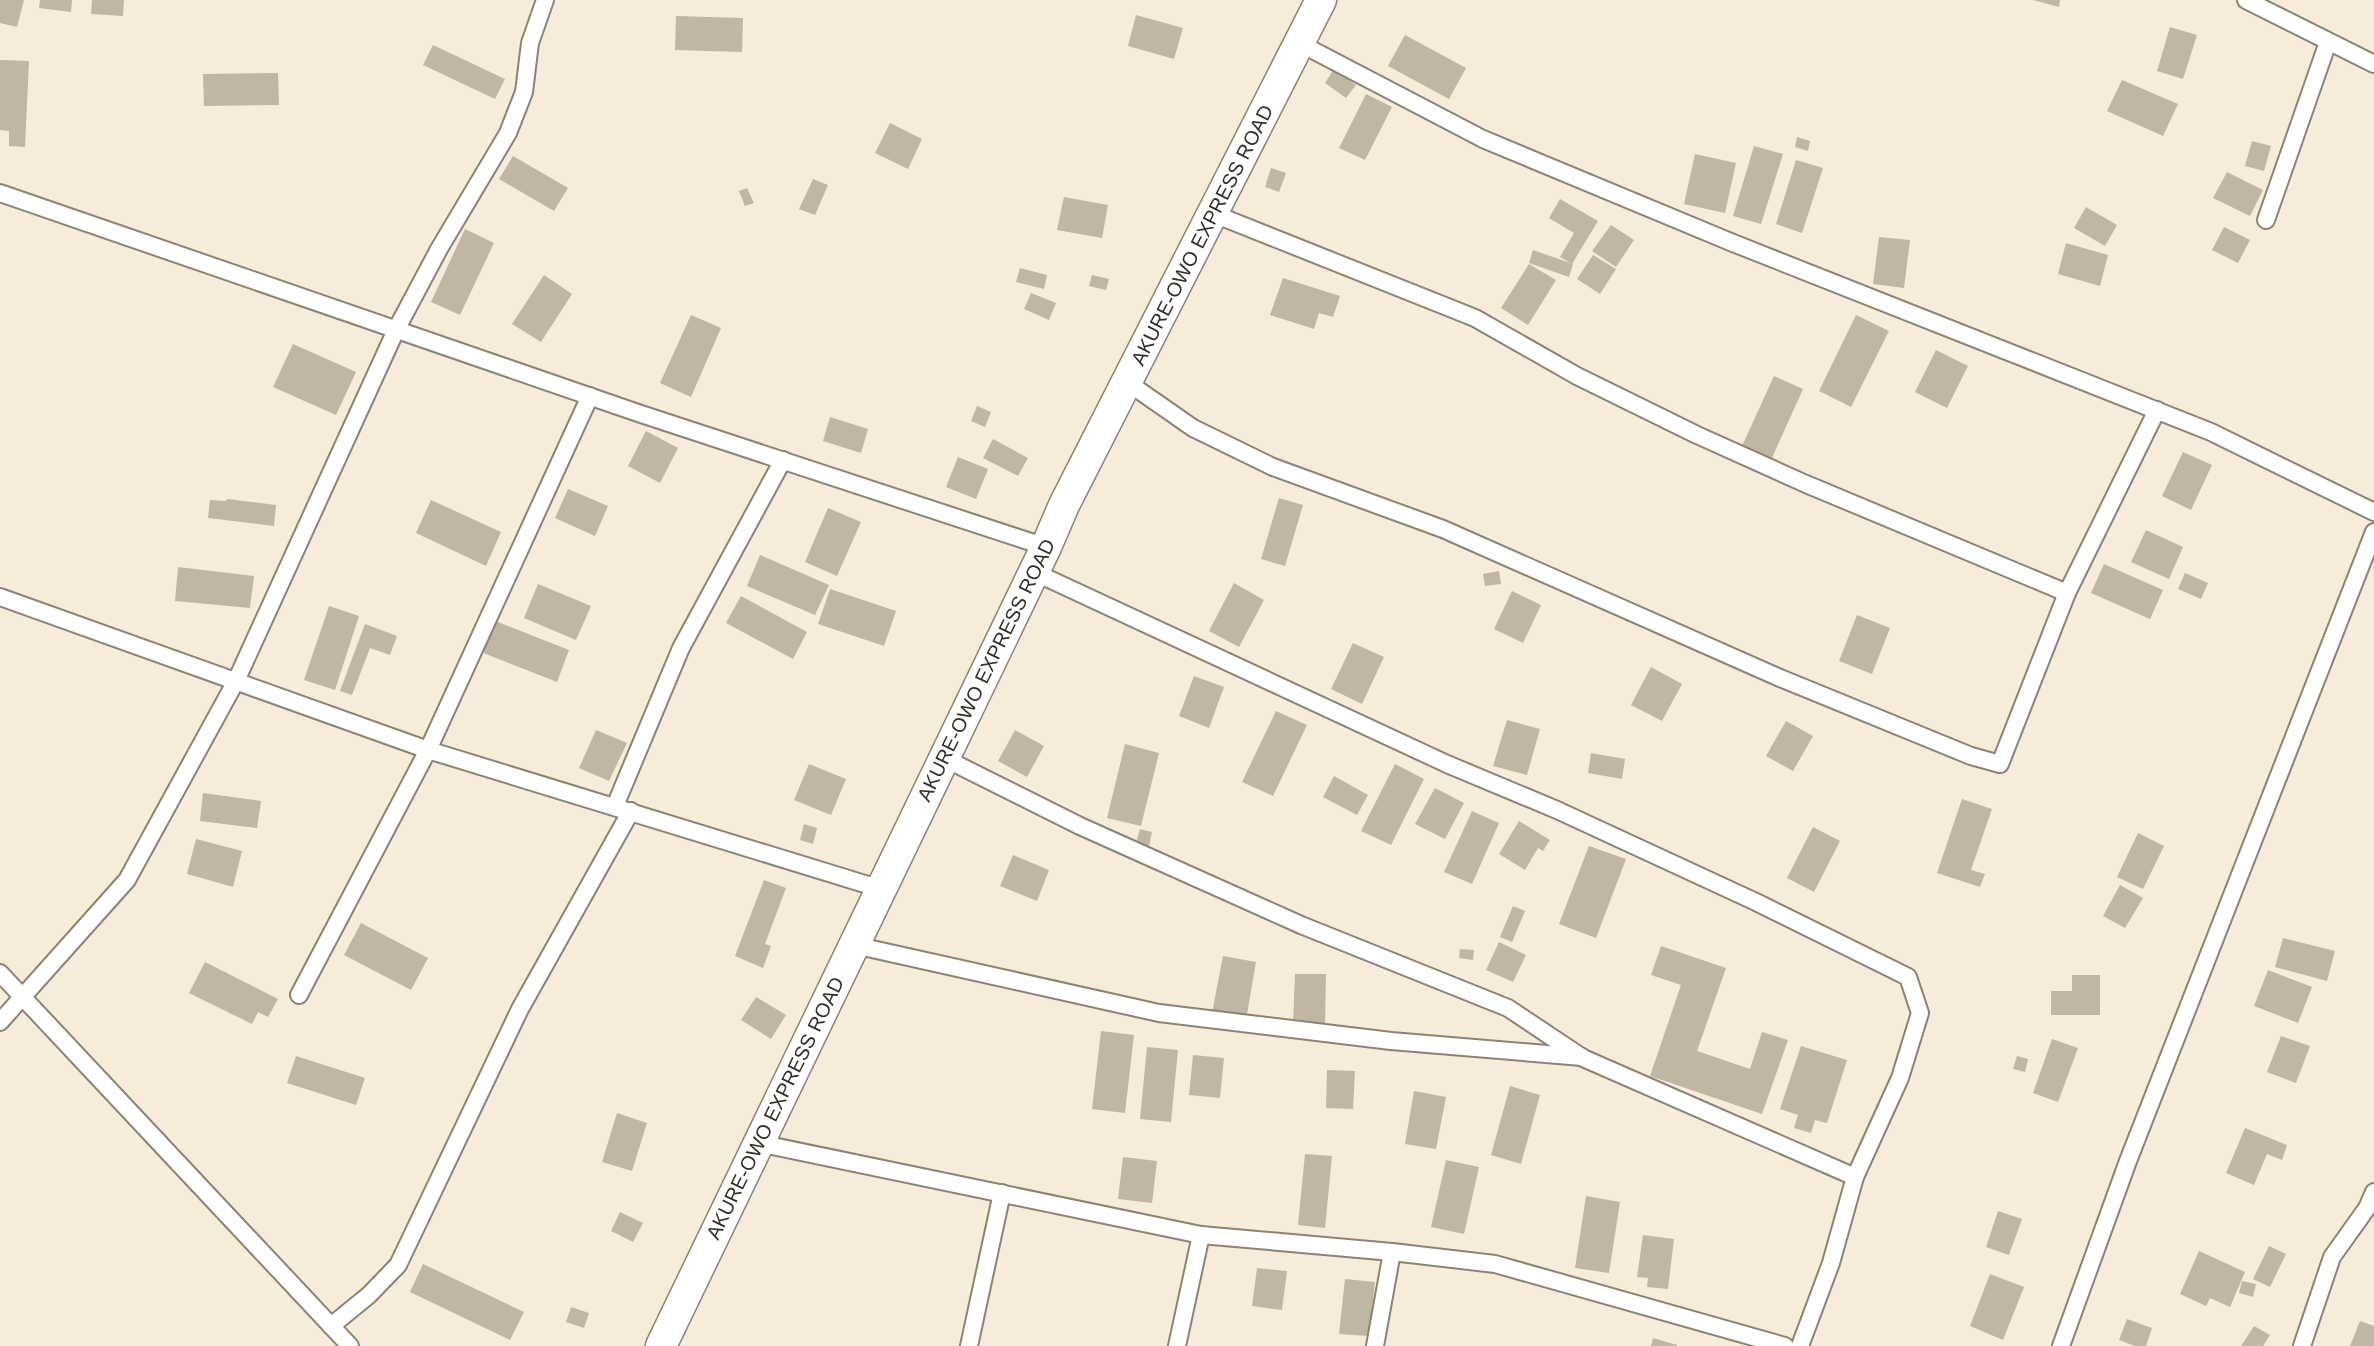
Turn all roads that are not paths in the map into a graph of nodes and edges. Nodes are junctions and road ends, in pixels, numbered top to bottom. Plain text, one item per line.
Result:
1 (545, 0) edge
2 (1322, 0) edge
3 (2246, 0) edge
4 (2328, 42) junction
5 (1301, 44) junction
6 (2374, 64) edge
7 (0, 194) edge
8 (1214, 214) junction
9 (2266, 220) dead end
10 (396, 330) junction
11 (1127, 382) junction
12 (590, 396) junction
13 (2157, 410) junction
14 (783, 460) junction
15 (2374, 513) edge
16 (2374, 533) edge
17 (1040, 560) junction
18 (2067, 593) junction
19 (0, 597) edge
20 (236, 681) junction
21 (428, 750) junction
22 (944, 758) junction
23 (623, 808) junction
24 (881, 888) junction
25 (854, 945) junction
26 (0, 973) edge
27 (299, 995) dead end
28 (22, 997) junction
29 (0, 1022) edge
30 (1583, 1058) junction
31 (758, 1143) junction
32 (1855, 1177) junction
33 (2374, 1192) edge
34 (1002, 1193) junction
35 (2371, 1209) edge
36 (1201, 1235) junction
37 (1392, 1252) junction
38 (331, 1326) junction
39 (350, 1346) edge
40 (661, 1346) edge
41 (969, 1346) edge
42 (1177, 1346) edge
43 (1375, 1346) edge
44 (1785, 1346) edge
45 (1800, 1346) edge
46 (2061, 1346) edge
47 (2302, 1346) edge

1 - 10 street
2 - 5 highway, AKURE-OWO EXPRESS ROAD
3 - 4 street
4 - 6 street
4 - 9 street
5 - 8 highway, AKURE-OWO EXPRESS ROAD
5 - 13 street
7 - 10 street
8 - 11 highway, AKURE-OWO EXPRESS ROAD
8 - 18 street
10 - 12 street
10 - 20 street
11 - 17 highway, AKURE-OWO EXPRESS ROAD
11 - 18 street
12 - 14 street
12 - 21 street
13 - 15 street
13 - 18 street
14 - 17 street
14 - 23 street
16 - 46 street
17 - 22 highway, AKURE-OWO EXPRESS ROAD
17 - 32 street
19 - 20 street
20 - 21 street
20 - 28 street
21 - 23 street
21 - 27 street
22 - 24 highway, AKURE-OWO EXPRESS ROAD
22 - 30 street
23 - 24 street
23 - 38 street
24 - 25 highway, AKURE-OWO EXPRESS ROAD
25 - 30 street
25 - 31 highway, AKURE-OWO EXPRESS ROAD
26 - 28 street
28 - 29 street
28 - 38 street
30 - 32 street
31 - 34 street
31 - 40 highway, AKURE-OWO EXPRESS ROAD
32 - 45 street
33 - 35 street
34 - 36 street
34 - 41 street
35 - 47 street
36 - 37 street
36 - 42 street
37 - 43 street
37 - 44 street
38 - 39 street

